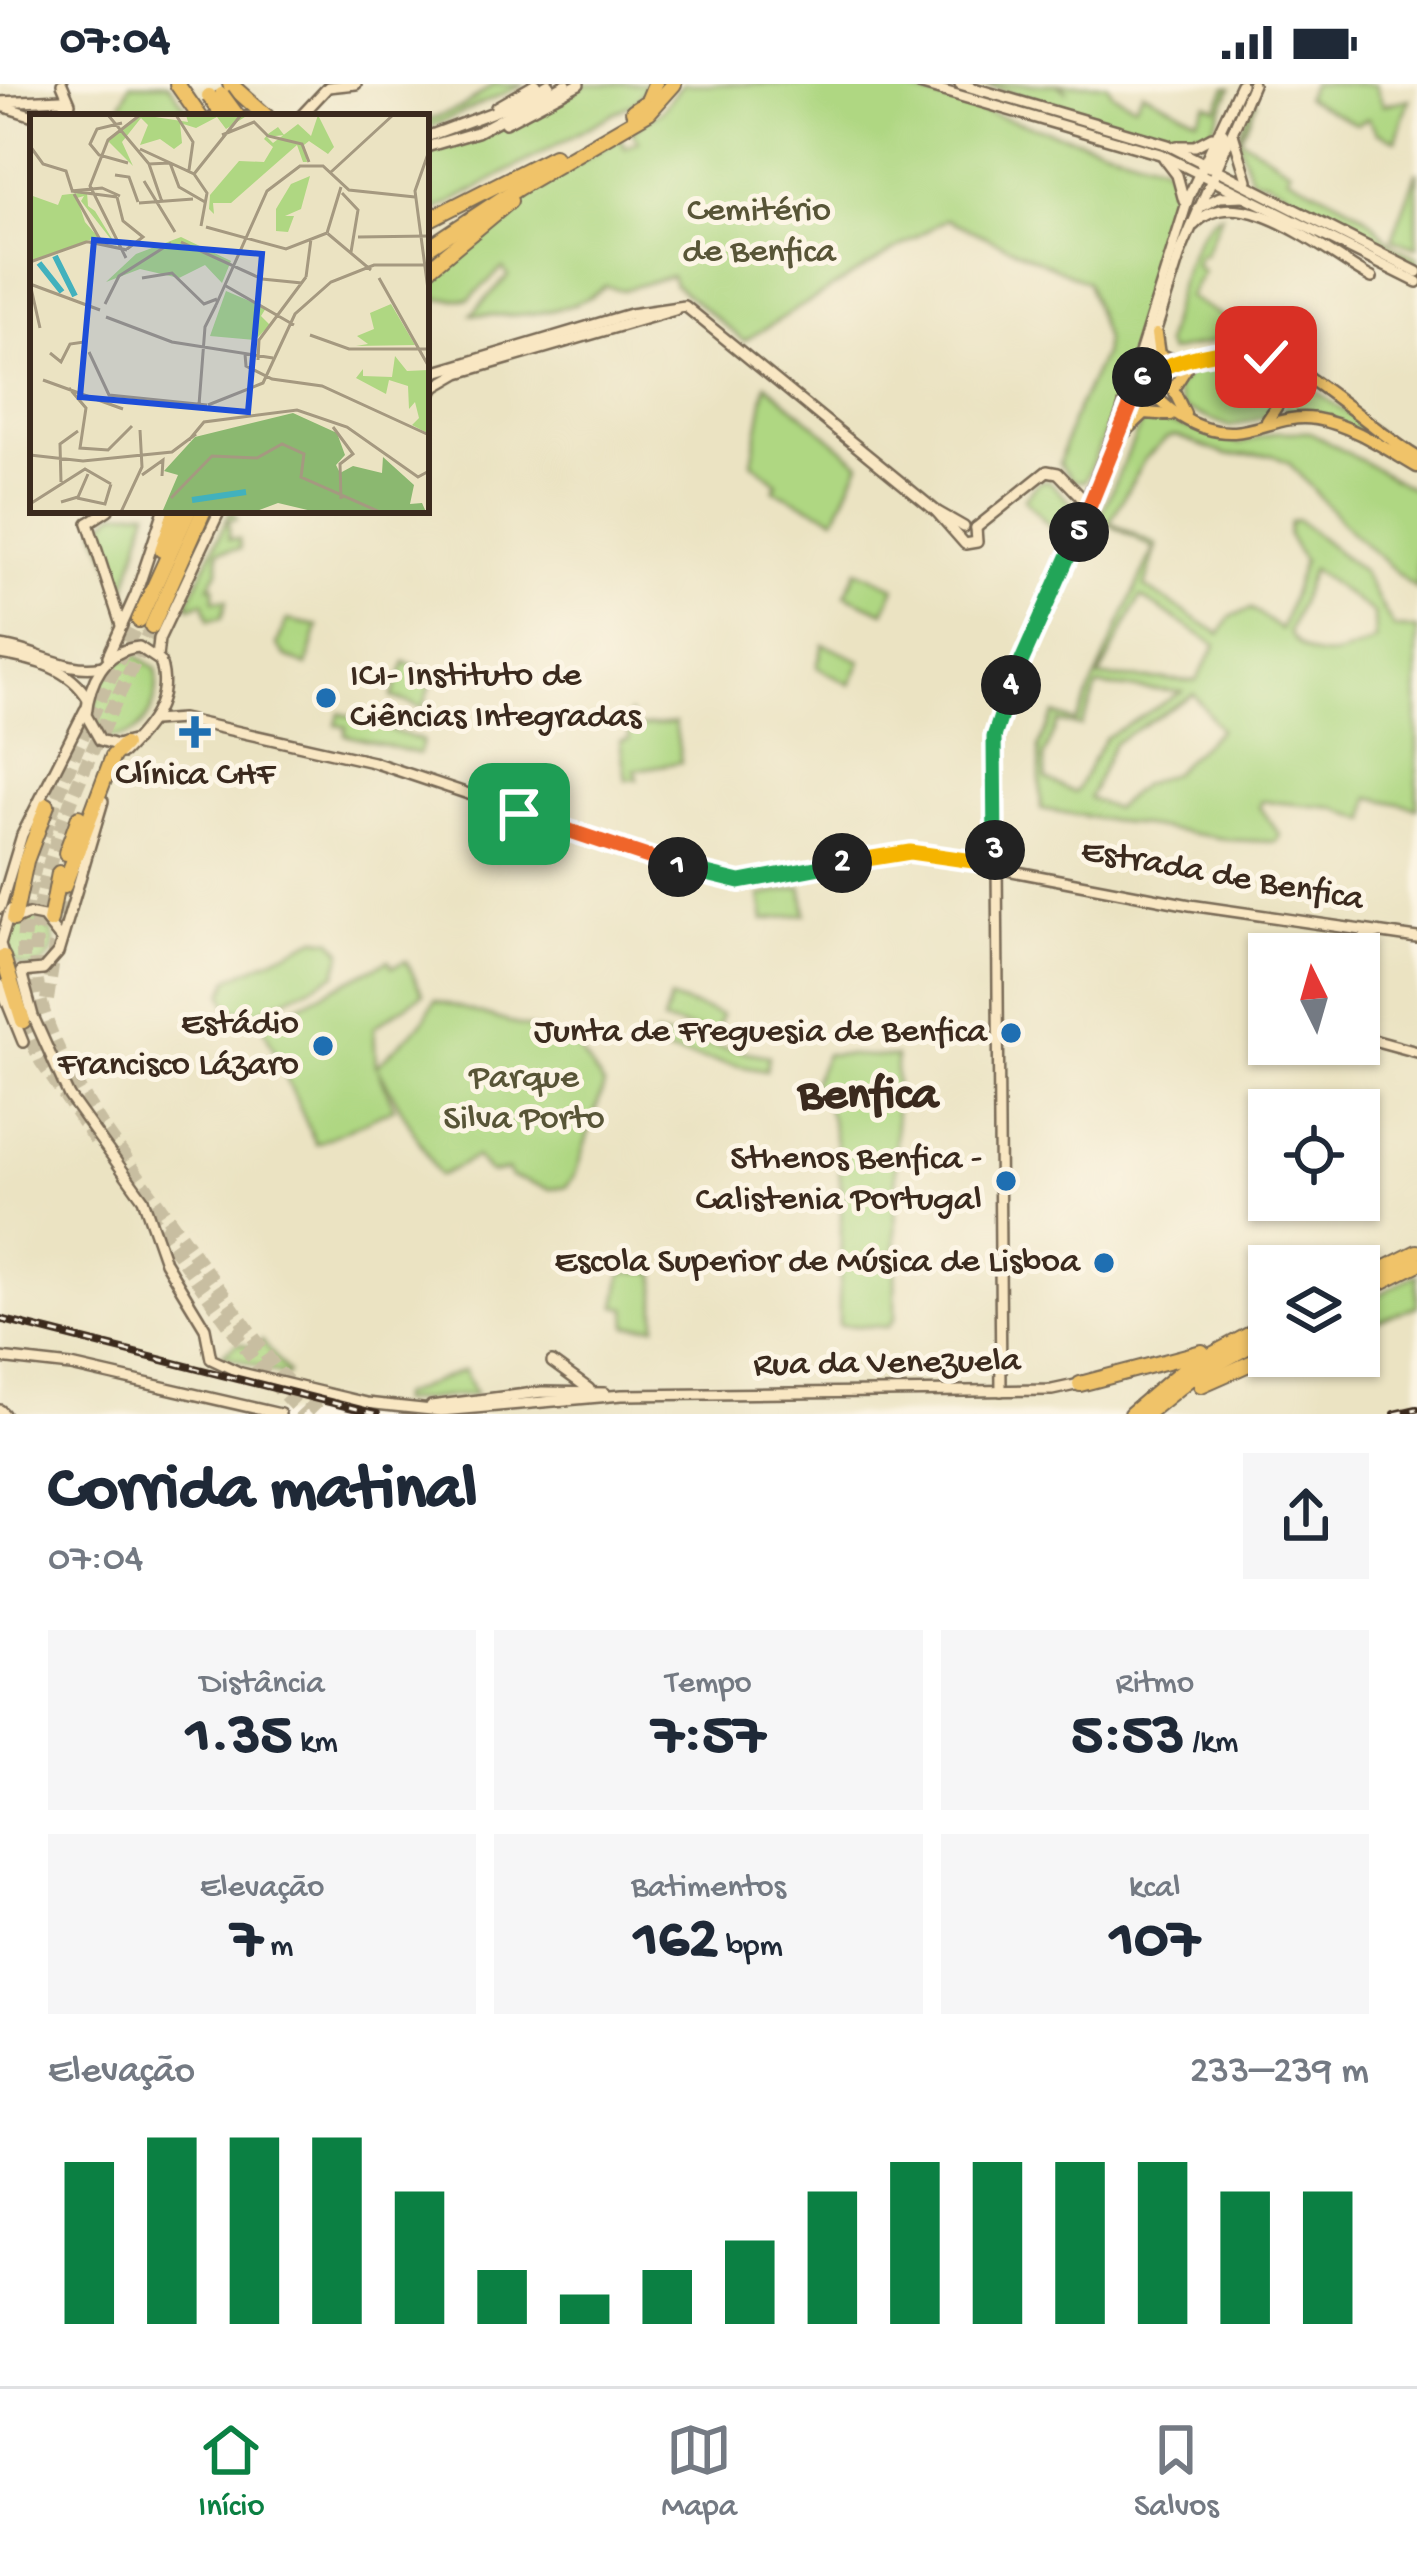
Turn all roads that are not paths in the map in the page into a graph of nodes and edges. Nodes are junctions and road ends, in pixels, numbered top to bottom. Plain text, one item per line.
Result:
1 (52, 84) edge
2 (62, 84) edge
3 (177, 84) edge
4 (356, 84) edge
5 (536, 84) edge
6 (549, 84) edge
7 (566, 84) edge
8 (579, 84) edge
9 (655, 84) edge
10 (674, 84) edge
11 (919, 84) edge
12 (960, 84) edge
13 (1240, 84) edge
14 (1253, 84) edge
15 (214, 89) edge
16 (50, 102) junction
17 (0, 104) edge
18 (1230, 109) junction
19 (74, 113) edge
20 (31, 114) edge
21 (42, 114) edge
22 (198, 114) edge
23 (235, 114) edge
24 (261, 114) edge
25 (303, 114) edge
26 (1235, 123) junction
27 (465, 124) junction
28 (477, 132) junction
29 (1216, 134) junction
30 (429, 136) edge
31 (429, 147) edge
32 (1164, 149) junction
33 (556, 160) junction
34 (1208, 170) junction
35 (1251, 193) junction
36 (1198, 208) junction
37 (1183, 212) junction
38 (1268, 217) junction
39 (429, 220) edge
40 (1190, 229) junction
41 (429, 238) edge
42 (429, 247) edge
43 (1340, 247) junction
44 (1181, 251) junction
45 (429, 268) edge
46 (1417, 272) edge
47 (1417, 282) edge
48 (696, 314) junction
49 (1156, 334) junction
50 (1143, 347) junction
51 (1266, 357) junction
52 (1192, 360) junction
53 (429, 374) edge
54 (429, 376) edge
55 (1143, 376) junction
56 (435, 387) junction
57 (429, 398) edge
58 (1127, 398) junction
59 (1185, 418) junction
60 (1264, 424) junction
61 (1123, 434) junction
62 (1417, 457) edge
63 (1417, 466) edge
64 (1096, 477) junction
65 (1068, 484) junction
66 (1090, 501) junction
67 (101, 513) edge
68 (163, 513) edge
69 (175, 513) edge
70 (188, 513) edge
71 (210, 513) edge
72 (211, 513) edge
73 (1070, 546) junction
74 (144, 620) junction
75 (121, 626) junction
76 (0, 650) edge
77 (157, 657) junction
78 (104, 664) junction
79 (163, 695) junction
80 (87, 703) junction
81 (182, 719) junction
82 (153, 721) junction
83 (130, 742) junction
84 (44, 805) junction
85 (79, 818) dead end
86 (994, 864) junction
87 (64, 886) tunnel mouth
88 (0, 908) edge
89 (50, 921) junction
90 (6, 927) edge
91 (1346, 928) junction
92 (1384, 932) junction
93 (1354, 933) edge
94 (1380, 933) edge
95 (59, 938) junction
96 (1417, 938) edge
97 (2, 953) edge
98 (21, 972) junction
99 (35, 973) junction
100 (0, 985) edge
101 (28, 994) junction
102 (23, 1021) tunnel mouth
103 (22, 1042) dead end
104 (1380, 1042) edge
105 (1417, 1052) edge
106 (1417, 1252) edge
107 (1417, 1264) edge
108 (1380, 1270) edge
109 (1380, 1283) edge
110 (1248, 1338) edge
111 (1248, 1342) edge
112 (1225, 1346) junction
113 (0, 1358) edge
114 (1248, 1364) edge
115 (555, 1369) junction
116 (568, 1378) junction
117 (1080, 1384) joint
118 (1201, 1385) dead end
119 (570, 1391) junction
120 (593, 1391) junction
121 (1001, 1391) junction
122 (542, 1392) junction
123 (622, 1395) junction
124 (559, 1399) junction
125 (582, 1399) junction
126 (416, 1409) junction
127 (490, 1410) edge
128 (280, 1414) edge
129 (1131, 1414) edge
130 (1146, 1414) edge

1 - 16 street
2 - 19 street
3 - 22 highway
4 - 25 street
5 - 27 street
6 - 27 street
7 - 28 street
8 - 28 street
9 - 33 highway
10 - 33 highway
11 - 32 street
12 - 32 street
13 - 18 street
14 - 26 street
15 - 23 highway, bridge
15 - 24 highway
16 - 17 street
16 - 19 street
16 - 21 street
17 - 20 street
18 - 29 street
18 - 34 street
26 - 34 street
26 - 35 street
27 - 30 street
28 - 31 street
29 - 32 street
29 - 34 street
32 - 34 street
32 - 37 street
33 - 39 highway
33 - 41 highway
33 - 42 highway
33 - 45 highway
34 - 35 street
34 - 36 street
34 - 37 street
34 - 44 street
35 - 36 street
35 - 38 street
35 - 43 street
35 - 46 street
36 - 40 street
37 - 50 street
38 - 40 street
38 - 43 street
40 - 44 street
43 - 47 street
44 - 49 street
48 - 53 street
48 - 56 street
48 - 65 street
49 - 52 main road
49 - 55 street
50 - 55 street
50 - 58 street
51 - 52 main road
51 - 60 main road
51 - 62 main road
52 - 55 main road
52 - 59 main road
54 - 56 street
55 - 58 street
55 - 59 main road
55 - 61 street
56 - 57 street
58 - 64 street
59 - 60 main road
59 - 61 main road
60 - 63 main road
61 - 66 street
64 - 65 street
64 - 66 street
65 - 66 street
66 - 73 street
66 - 73 street
67 - 75 street
68 - 75 street
69 - 74 highway
70 - 74 highway
71 - 74 highway
72 - 77 street
73 - 86 street
75 - 78 street
76 - 78 street
76 - 80 street
77 - 78 street
77 - 79 street
78 - 80 street
79 - 81 street
79 - 82 street
80 - 83 street
80 - 84 street
81 - 82 street, Estrada de Benfica
81 - 86 street, Estrada de Benfica
82 - 83 street
83 - 87 highway
83 - 95 street
84 - 88 street
84 - 90 highway
85 - 89 highway
86 - 91 street, Estrada de Benfica
86 - 121 street
89 - 90 street
89 - 95 street
90 - 97 street
91 - 92 street, Estrada de Benfica
91 - 93 street
92 - 94 street
92 - 96 street, Estrada de Benfica
95 - 99 street
97 - 98 street
97 - 102 highway
98 - 99 street
98 - 101 street
99 - 101 street
100 - 103 street
101 - 126 street
104 - 105 street
106 - 108 highway
107 - 109 highway
110 - 112 highway
111 - 130 highway
112 - 117 highway
112 - 129 highway
113 - 128 street
114 - 118 highway
115 - 116 street
115 - 119 street
115 - 122 street
116 - 119 street
116 - 120 street
117 - 121 street, Rua da Venezuela
119 - 120 street, Rua da Venezuela
119 - 122 street, Rua da Venezuela
119 - 124 street
119 - 125 street
120 - 123 street, Rua da Venezuela
121 - 123 street, Rua da Venezuela
122 - 127 street, Rua da Venezuela
123 - 125 street, Rua da Venezuela
124 - 125 street, Rua da Venezuela
124 - 127 street, Rua da Venezuela
126 - 127 street
126 - 127 street

